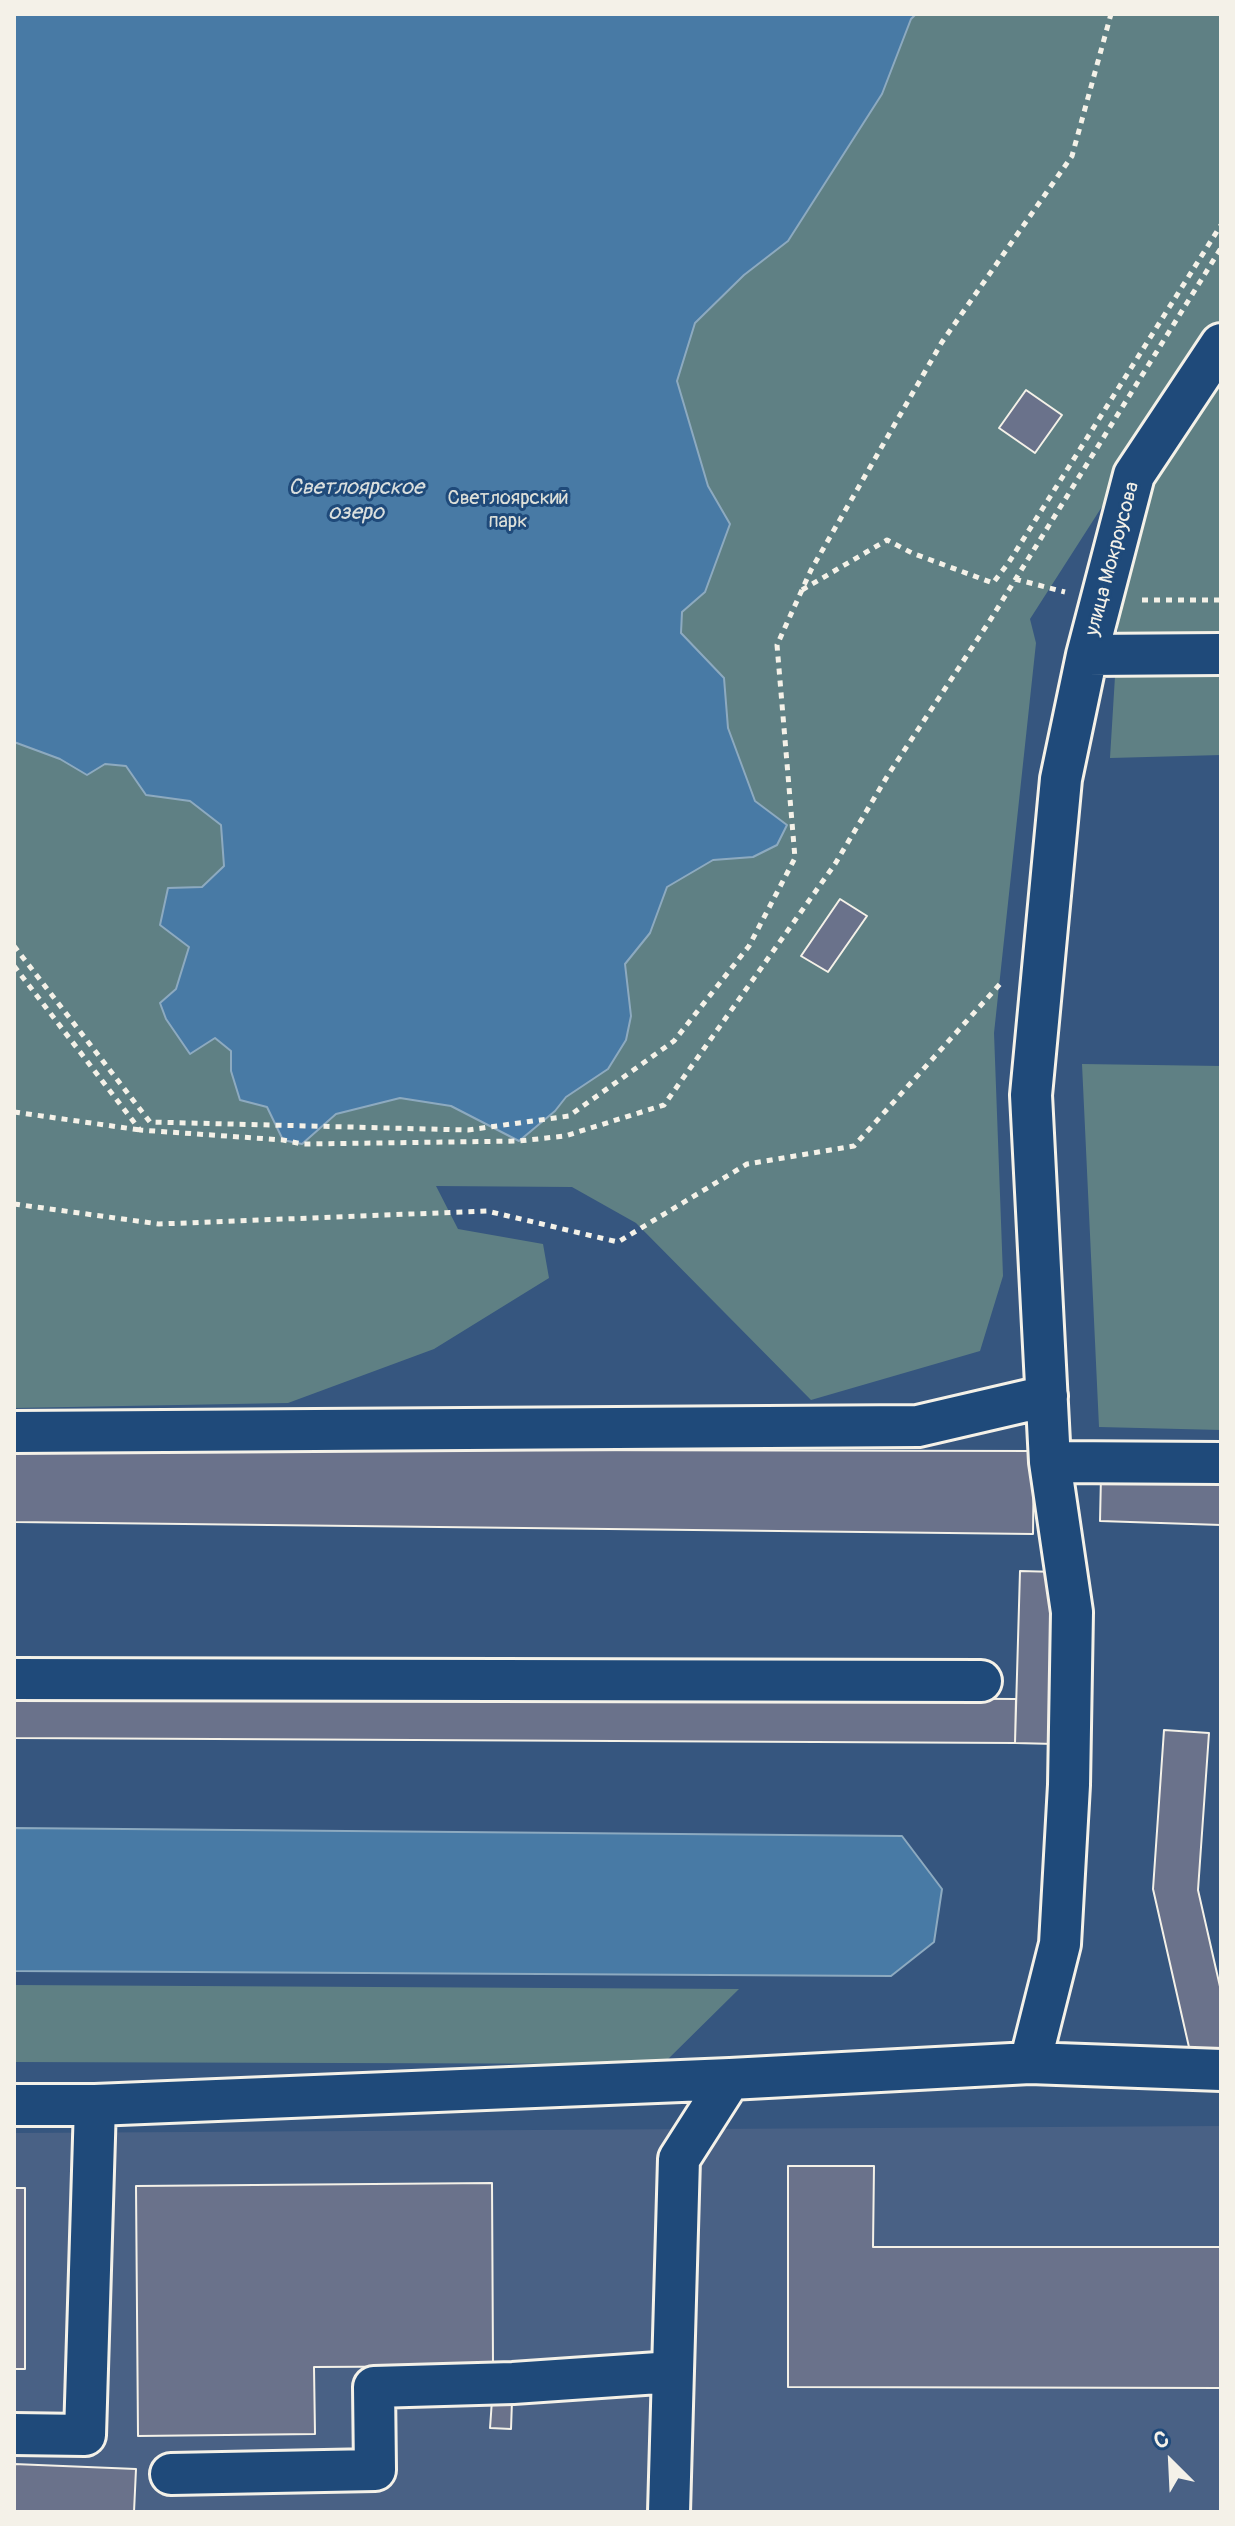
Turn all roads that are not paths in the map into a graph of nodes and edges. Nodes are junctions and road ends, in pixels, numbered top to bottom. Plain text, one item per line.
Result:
1 (1221, 344) edge
2 (1221, 654) edge
3 (1087, 655) junction
4 (1047, 1396) junction
5 (14, 1432) edge
6 (1050, 1462) junction
7 (1221, 1463) edge
8 (14, 1679) edge
9 (981, 1681) dead end
10 (1030, 2063) junction
11 (1221, 2070) edge
12 (730, 2079) junction
13 (14, 2105) edge
14 (95, 2105) junction
15 (673, 2372) junction
16 (14, 2434) edge
17 (171, 2474) dead end
18 (669, 2512) edge

1 - 3 street, улица Мокроусова
2 - 3 street
3 - 4 street, улица Мокроусова
4 - 5 street
4 - 6 street, улица Мокроусова
6 - 7 street
6 - 10 street, улица Мокроусова
8 - 9 street
10 - 11 street
10 - 12 street
12 - 14 street
12 - 15 street
13 - 14 street
14 - 16 street
15 - 17 street
15 - 18 street

